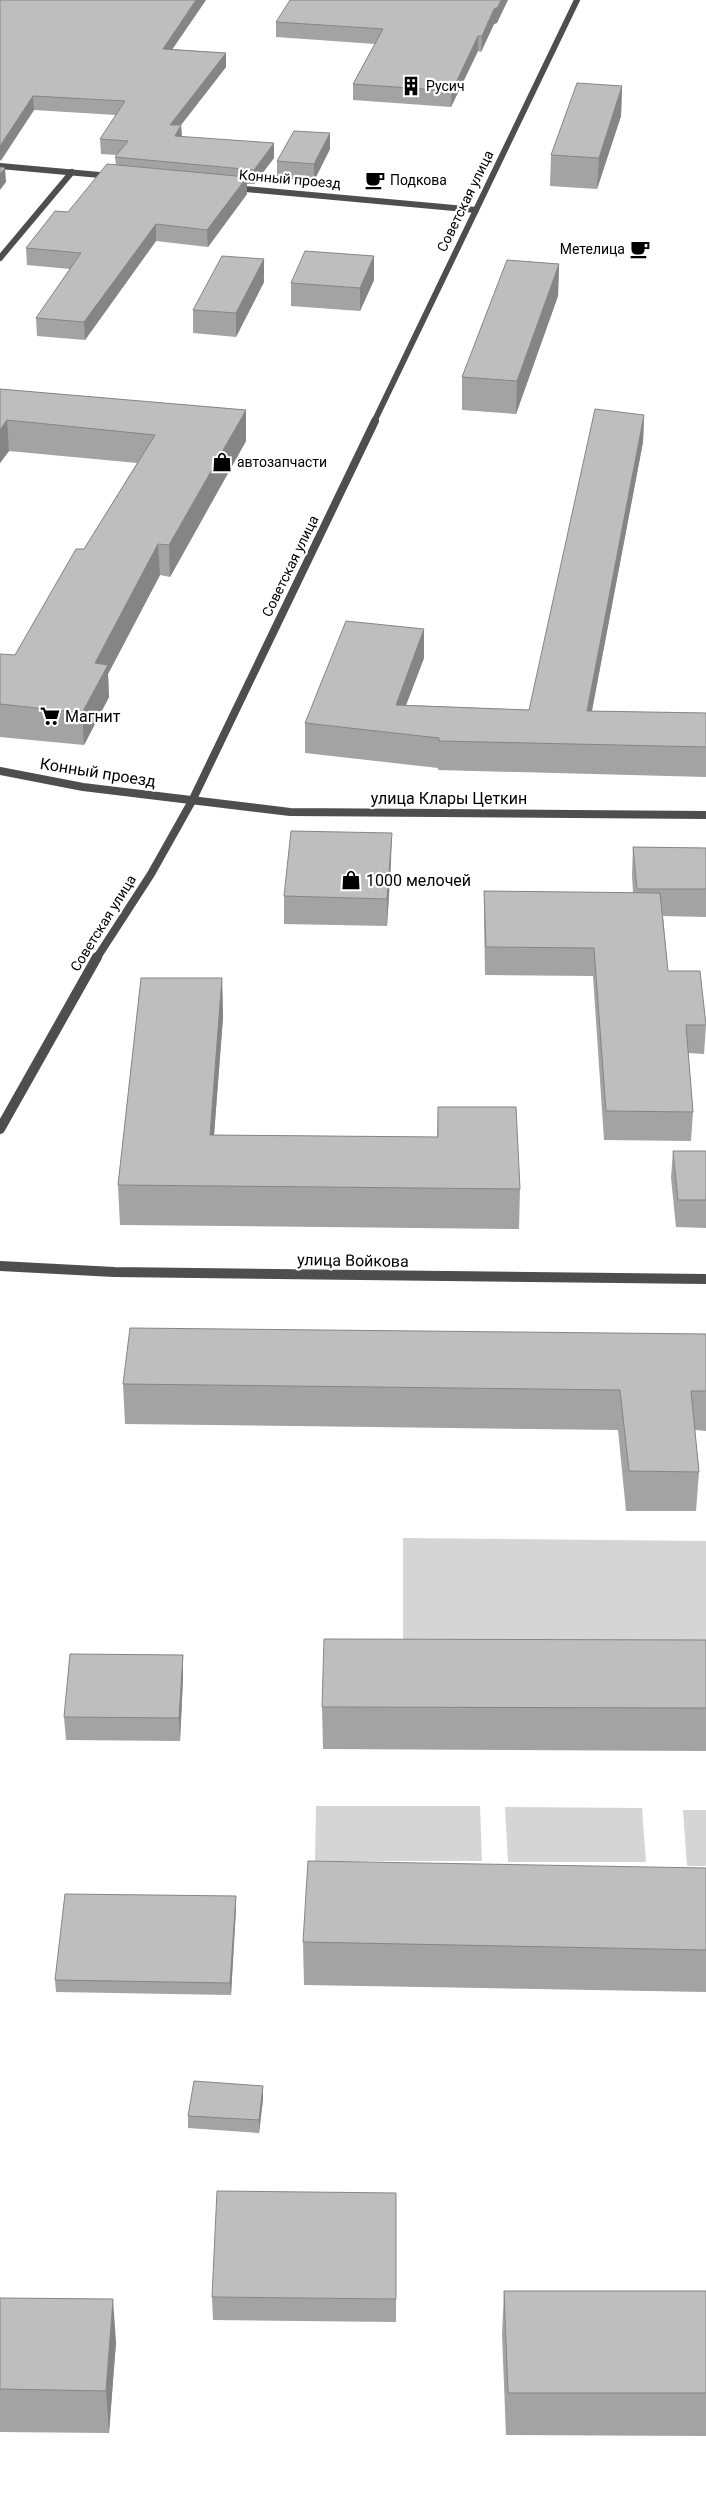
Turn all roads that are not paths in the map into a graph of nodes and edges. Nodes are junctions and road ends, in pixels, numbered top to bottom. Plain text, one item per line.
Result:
1 (577, 0) edge
2 (0, 166) edge
3 (72, 172) junction
4 (121, 177) edge
5 (229, 187) edge
6 (476, 210) junction
7 (0, 258) edge
8 (0, 771) edge
9 (192, 800) junction
10 (706, 815) edge
11 (0, 1129) edge
12 (0, 1266) edge
13 (706, 1279) edge

1 - 6 street, Советская улица
2 - 3 street
3 - 4 street
3 - 7 street
5 - 6 street, Конный проезд
6 - 9 street, Советская улица
8 - 9 street, Конный проезд
9 - 10 street, улица Клары Цеткин
9 - 11 street, Советская улица
12 - 13 street, улица Войкова

